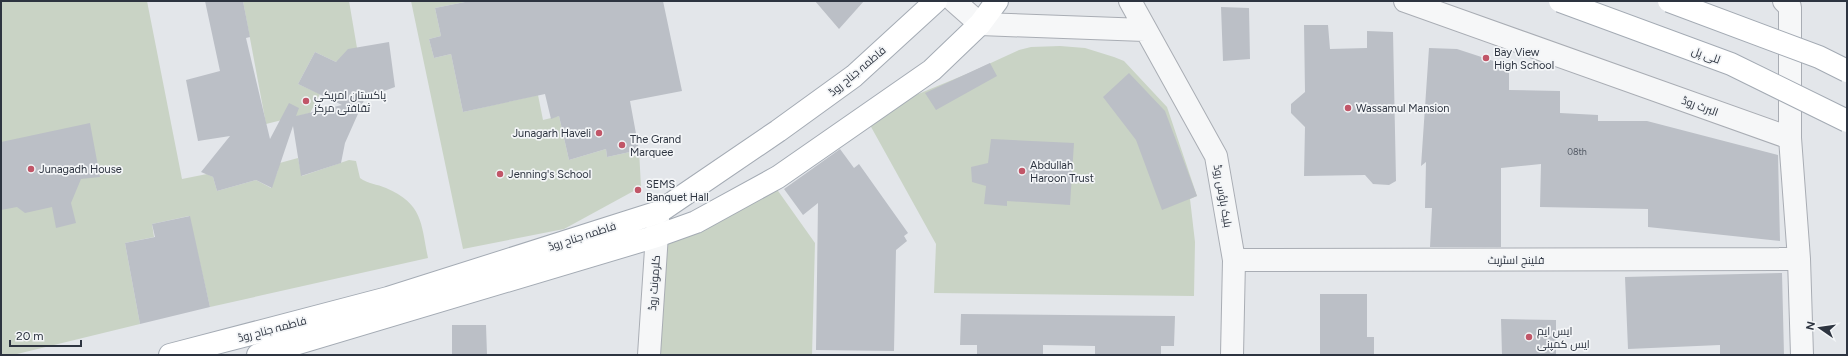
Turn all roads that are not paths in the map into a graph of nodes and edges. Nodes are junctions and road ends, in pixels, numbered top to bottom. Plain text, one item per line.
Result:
1 (936, 1) edge
2 (954, 1) edge
3 (997, 1) edge
4 (1130, 1) edge
5 (1405, 1) edge
6 (1560, 1) edge
7 (1669, 1) edge
8 (1784, 1) edge
9 (980, 24) junction
10 (1145, 30) junction
11 (1847, 71) edge
12 (1847, 121) edge
13 (1790, 138) junction
14 (659, 212) junction
15 (657, 236) junction
16 (1799, 259) junction
17 (1234, 260) junction
18 (170, 355) edge
19 (258, 355) edge
20 (649, 355) edge
21 (1232, 355) edge
22 (1802, 355) edge

1 - 14 main road, فاطمہ جناح روڈ
2 - 9 street
3 - 9 main road, فاطمہ جناح روڈ
4 - 10 street, بلیک ہاؤس روڈ
5 - 13 street, البرٹ روڈ
6 - 12 main road, للی پل, bridge
7 - 11 main road, bridge
8 - 13 street
9 - 10 street
9 - 15 main road, فاطمہ جناح روڈ
10 - 17 street, بلیک ہاؤس روڈ
13 - 16 street
14 - 15 street, کلرمونٹ روڈ
14 - 18 main road, فاطمہ جناح روڈ
15 - 19 main road, فاطمہ جناح روڈ
15 - 20 street, کلرمونٹ روڈ
16 - 17 street, فلینچ اسٹریٹ
16 - 22 street
17 - 21 street, بلیک ہاؤس روڈ

